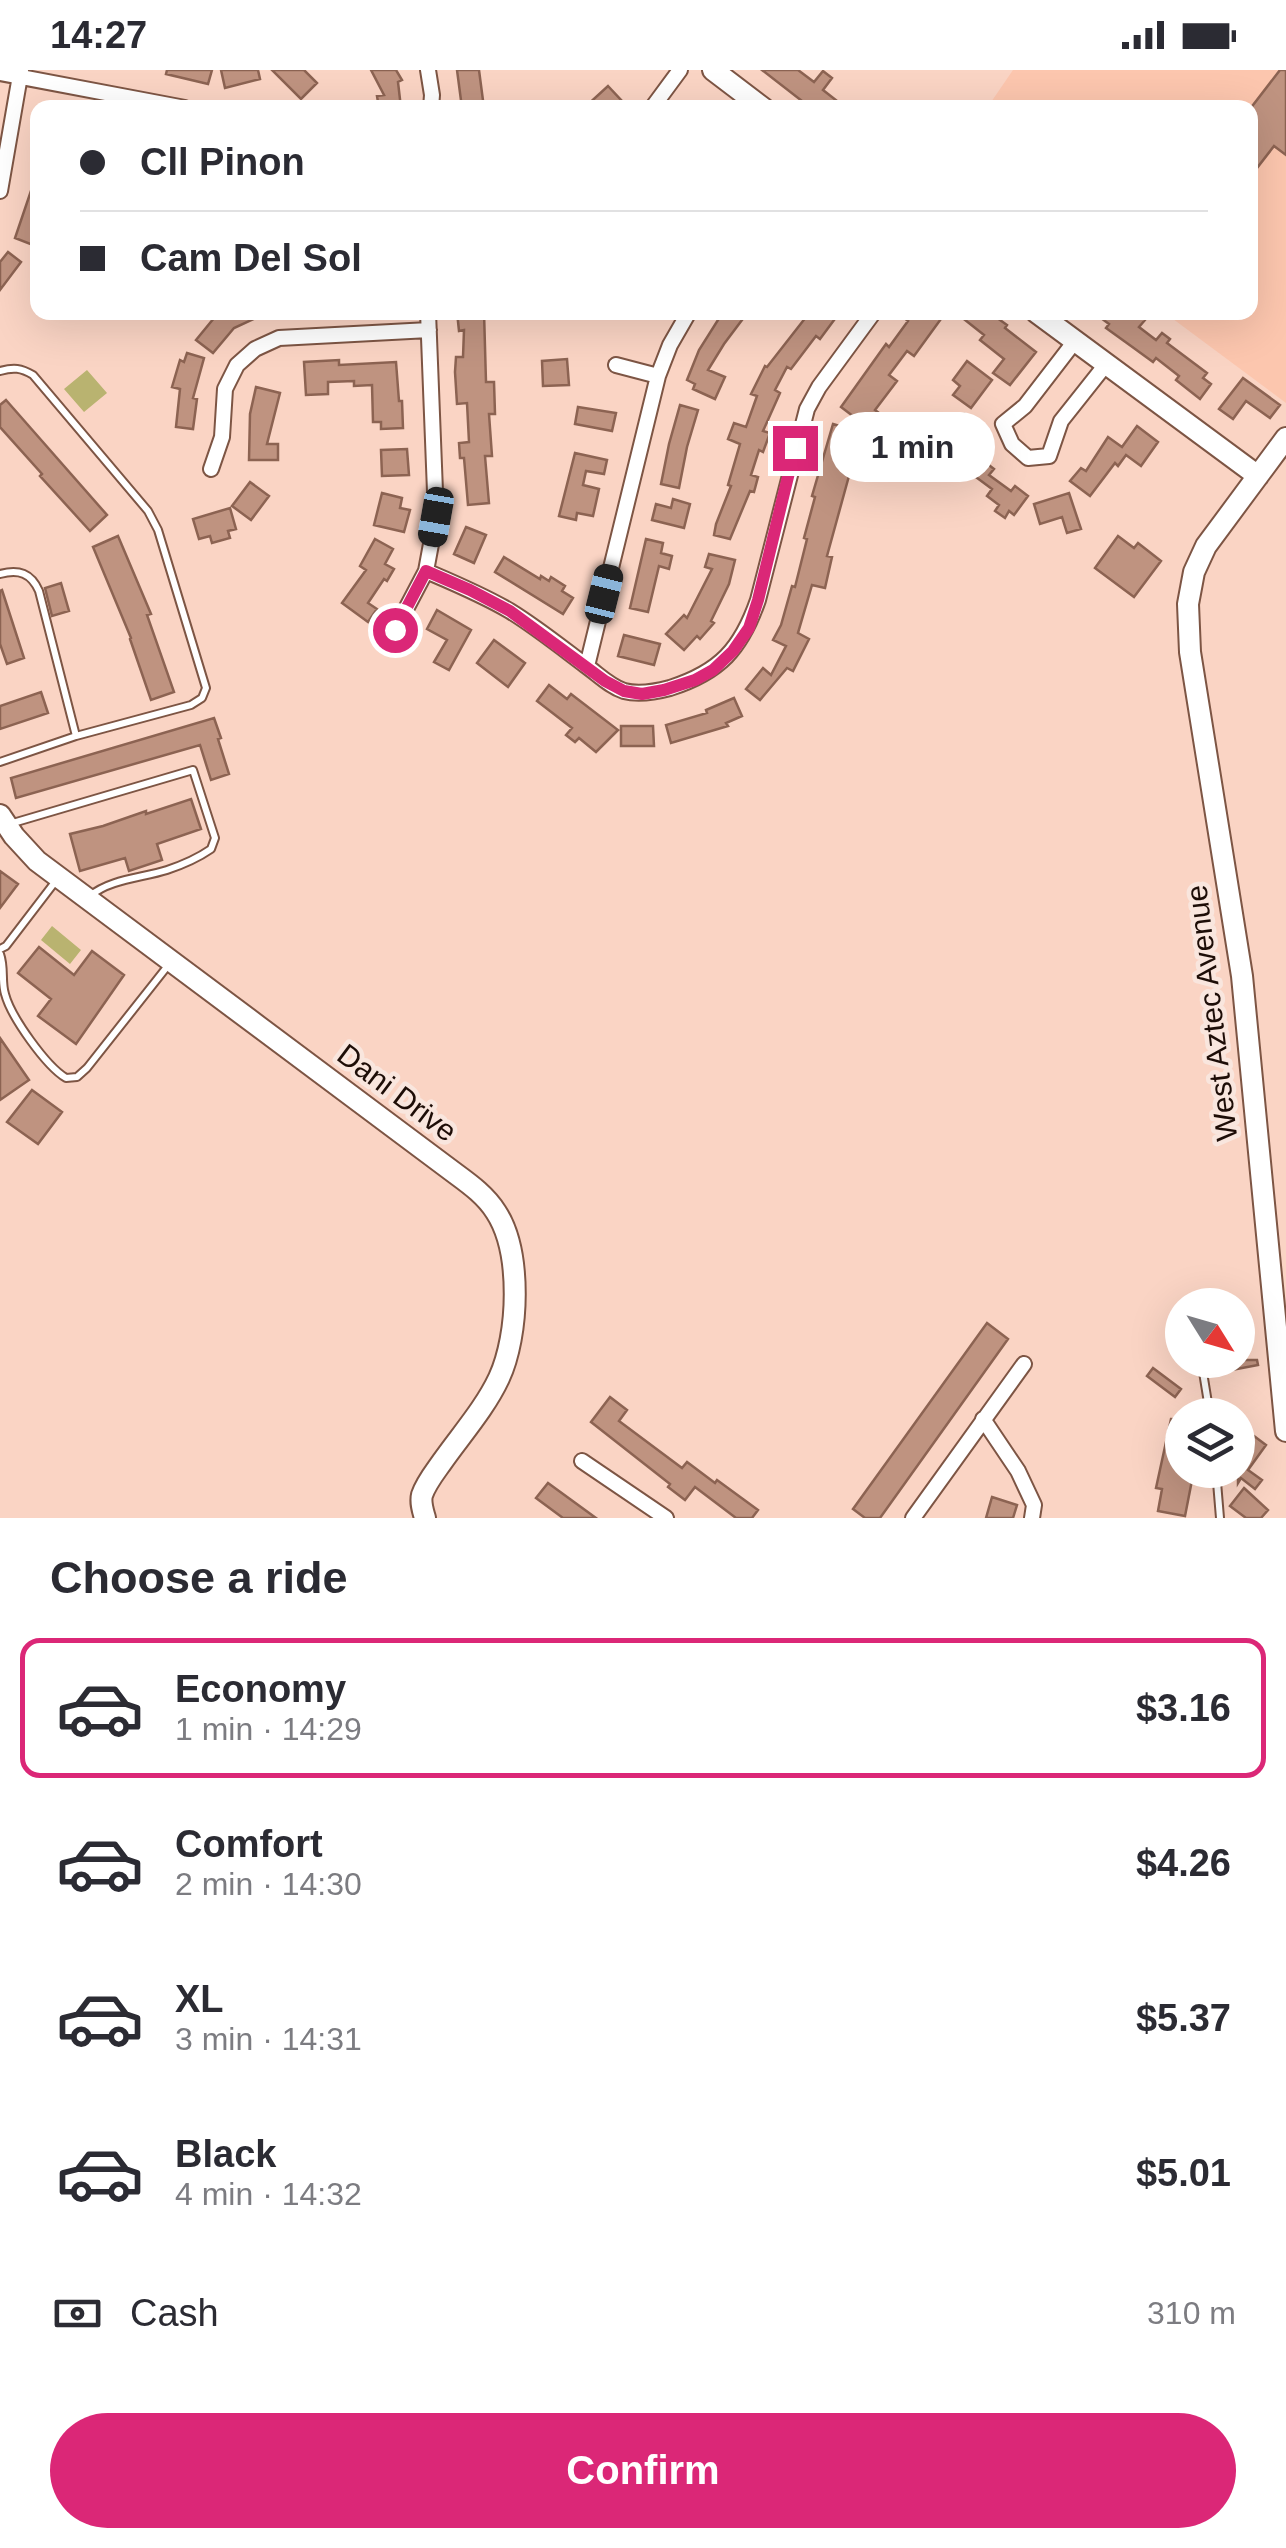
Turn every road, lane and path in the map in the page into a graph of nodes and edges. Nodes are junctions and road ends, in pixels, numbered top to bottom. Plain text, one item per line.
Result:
1 (428, 70) edge
2 (680, 70) edge
3 (713, 70) edge
4 (0, 73) edge
5 (20, 73) edge
6 (150, 100) edge
7 (432, 100) edge
8 (658, 100) edge
9 (752, 100) edge
10 (0, 191) edge
11 (428, 320) edge
12 (684, 320) edge
13 (868, 320) edge
14 (1047, 320) edge
15 (429, 330) junction
16 (1075, 340) junction
17 (1106, 363) junction
18 (616, 365) dead end
19 (0, 371) edge
20 (658, 376) junction
21 (1286, 438) edge
22 (212, 469) dead end
23 (1258, 476) junction
24 (426, 571) junction
25 (0, 574) edge
26 (395, 630) dead end
27 (587, 666) junction
28 (76, 736) junction
29 (0, 762) edge
30 (3, 820) edge
31 (58, 877) junction
32 (88, 899) junction
33 (0, 952) edge
34 (171, 962) junction
35 (1024, 1364) dead end
36 (983, 1419) junction
37 (1286, 1431) edge
38 (582, 1461) dead end
39 (1218, 1488) edge
40 (425, 1518) edge
41 (666, 1518) edge
42 (914, 1518) edge
43 (1032, 1518) edge
44 (1220, 1518) edge

1 - 7 street
2 - 8 street
3 - 9 street
4 - 5 street
5 - 6 street
5 - 10 street
11 - 15 street
12 - 20 street
13 - 27 street
14 - 16 street
15 - 22 street
15 - 24 street
16 - 17 street
16 - 17 street
17 - 23 street
18 - 20 street
19 - 28 lane
20 - 27 street
21 - 23 street, West Aztec Avenue
23 - 37 street, West Aztec Avenue
24 - 26 street
24 - 27 street
25 - 28 lane
28 - 29 lane
30 - 31 street, Dani Drive
30 - 32 lane
31 - 32 street, Dani Drive
31 - 33 lane
32 - 34 street, Dani Drive
33 - 34 lane
34 - 40 street, Dani Drive
35 - 36 street
36 - 42 street
36 - 43 street
38 - 41 street
39 - 44 lane

